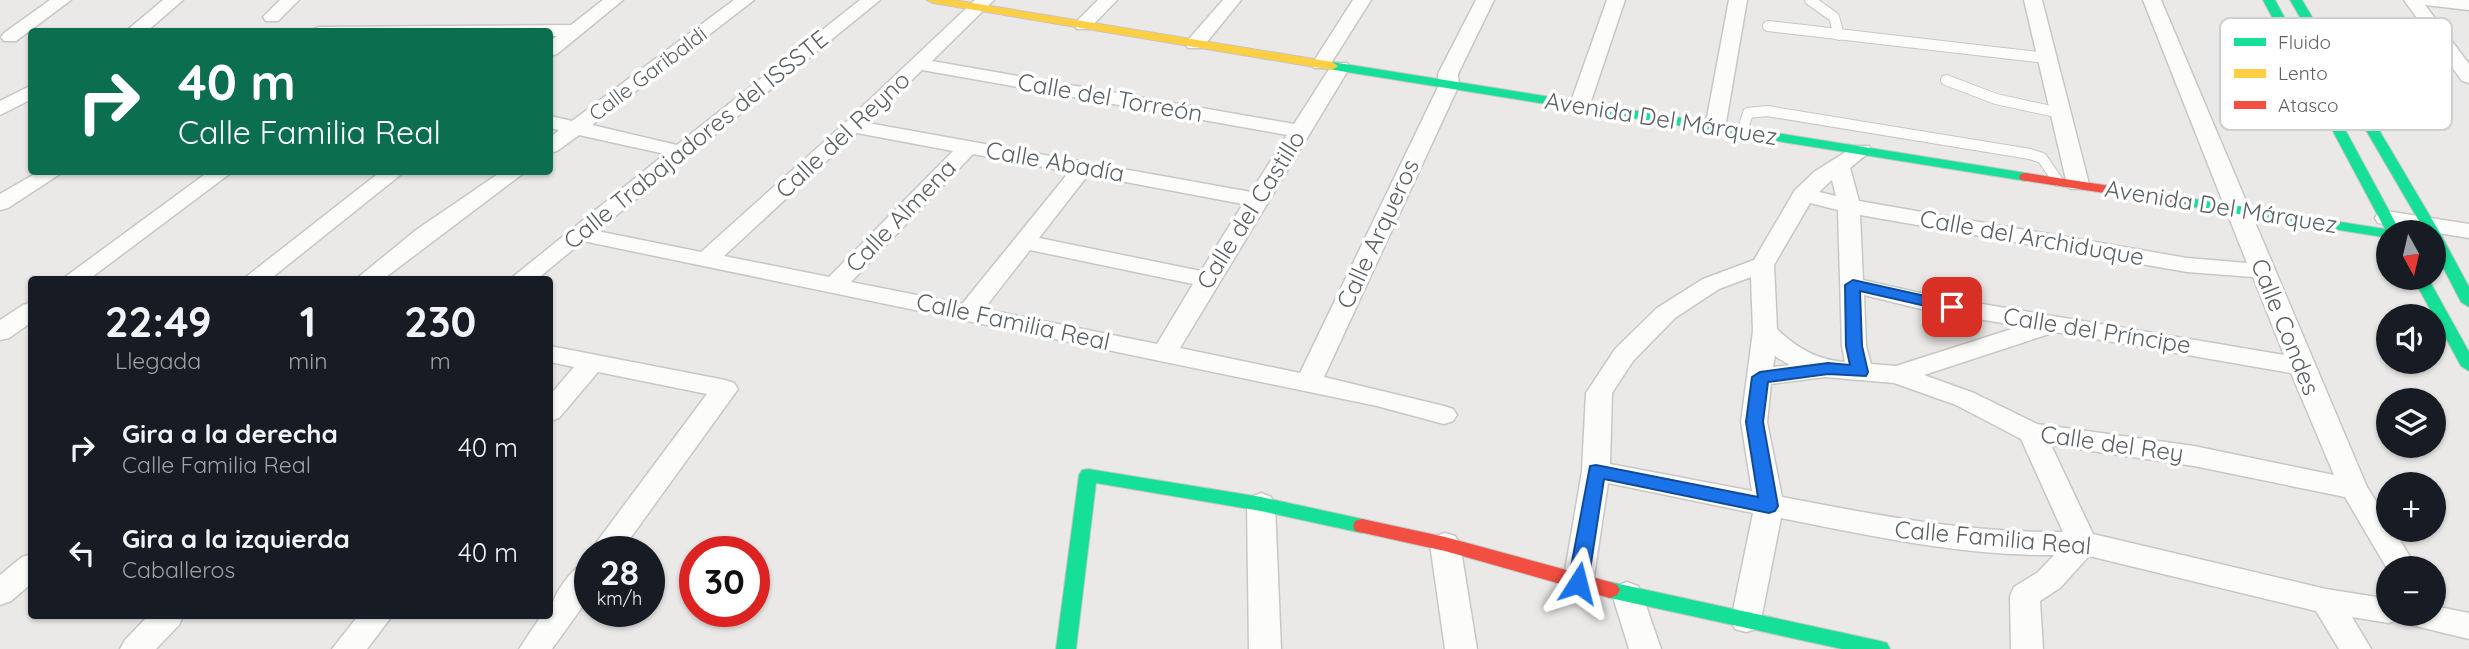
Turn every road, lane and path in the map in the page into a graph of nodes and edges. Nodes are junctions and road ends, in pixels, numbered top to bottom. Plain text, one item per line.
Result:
1 (62, 0) edge
2 (174, 0) edge
3 (290, 0) edge
4 (614, 0) edge
5 (745, 0) edge
6 (871, 0) edge
7 (933, 0) edge
8 (1108, 0) edge
9 (1232, 0) edge
10 (1362, 0) edge
11 (1485, 0) edge
12 (1616, 0) edge
13 (1738, 0) edge
14 (1810, 0) edge
15 (2033, 0) edge
16 (2152, 0) edge
17 (2269, 0) edge
18 (2296, 0) edge
19 (2413, 0) edge
20 (2428, 0) edge
21 (981, 4) edge
22 (2469, 5) edge
23 (272, 17) dead end
24 (2278, 18) edge
25 (2307, 18) edge
26 (2426, 18) edge
27 (1083, 25) junction
28 (1768, 26) dead end
29 (139, 28) edge
30 (553, 30) edge
31 (575, 30) junction
32 (1839, 35) junction
33 (28, 37) edge
34 (5, 38) edge
35 (1195, 44) junction
36 (553, 48) edge
37 (2452, 54) edge
38 (2046, 58) junction
39 (919, 64) junction
40 (1331, 66) junction
41 (2469, 77) edge
42 (1946, 80) dead end
43 (1449, 85) junction
44 (28, 93) edge
45 (1579, 107) junction
46 (0, 109) edge
47 (2060, 113) junction
48 (553, 123) edge
49 (853, 126) junction
50 (578, 127) junction
51 (1715, 128) junction
52 (2338, 130) edge
53 (2373, 130) edge
54 (1300, 131) junction
55 (1742, 132) junction
56 (553, 145) edge
57 (969, 146) junction
58 (1862, 150) junction
59 (683, 152) junction
60 (1839, 166) junction
61 (1084, 167) junction
62 (47, 175) edge
63 (217, 175) edge
64 (389, 175) edge
65 (510, 175) edge
66 (2068, 182) junction
67 (1803, 195) junction
68 (1256, 200) junction
69 (0, 203) edge
70 (1849, 206) junction
71 (2237, 212) junction
72 (2386, 220) edge
73 (2425, 220) edge
74 (2376, 227) edge
75 (2469, 231) edge
76 (580, 234) junction
77 (2446, 234) edge
78 (1024, 242) junction
79 (2446, 258) edge
80 (706, 260) junction
81 (1762, 265) junction
82 (2263, 271) junction
83 (78, 276) edge
84 (259, 276) edge
85 (372, 276) edge
86 (526, 276) edge
87 (1207, 280) junction
88 (1853, 285) junction
89 (834, 286) junction
90 (2427, 290) edge
91 (2469, 302) edge
92 (968, 313) junction
93 (2054, 324) junction
94 (1765, 331) junction
95 (1164, 354) junction
96 (553, 355) edge
97 (591, 363) junction
98 (2301, 366) junction
99 (2469, 366) edge
100 (1828, 369) junction
101 (1860, 372) junction
102 (1897, 375) junction
103 (1760, 377) junction
104 (1308, 383) junction
105 (553, 408) edge
106 (1444, 415) dead end
107 (2032, 433) junction
108 (1596, 471) junction
109 (2354, 489) junction
110 (1261, 504) junction
111 (1769, 506) junction
112 (616, 536) edge
113 (2083, 543) junction
114 (1445, 544) junction
115 (2394, 556) edge
116 (28, 568) edge
117 (1578, 583) junction
118 (0, 593) edge
119 (574, 594) edge
120 (1627, 594) junction
121 (2326, 601) junction
122 (2376, 609) edge
123 (166, 619) edge
124 (374, 619) edge
125 (1746, 620) junction
126 (2446, 620) edge
127 (2469, 626) edge
128 (1838, 644) edge
129 (136, 649) edge
130 (348, 649) edge
131 (535, 649) edge
132 (1066, 649) edge
133 (1265, 649) edge
134 (1461, 649) edge
135 (1645, 649) edge
136 (1880, 649) edge
137 (2027, 649) edge
138 (2355, 649) edge

1 - 34 street
2 - 29 street
3 - 23 street
4 - 31 street
5 - 50 street, Calle Garibaldi
6 - 59 street, Calle Trabajadores del ISSSTE
7 - 21 street, Avenida Del Márquez
8 - 27 street
9 - 35 street
10 - 40 street, Calle del Castillo
11 - 43 street, Calle Arqueros
12 - 45 street
13 - 51 street
14 - 32 lane
15 - 38 street
16 - 71 street, Calle Condes
17 - 24 street
18 - 25 street
19 - 26 street
20 - 22 street
21 - 27 street, Avenida Del Márquez
21 - 39 street, Calle del Reyno
27 - 35 street, Avenida Del Márquez
28 - 32 lane
30 - 31 street
31 - 36 street
32 - 38 lane
33 - 34 street
35 - 40 street, Avenida Del Márquez
37 - 41 street
38 - 47 street
39 - 49 street, Calle del Reyno
39 - 54 street, Calle del Torreón
40 - 43 street, Avenida Del Márquez
40 - 54 street, Calle del Castillo
42 - 47 lane
43 - 45 street, Avenida Del Márquez
43 - 104 street, Calle Arqueros
44 - 46 street
45 - 51 street, Avenida Del Márquez
47 - 66 street
48 - 50 street
49 - 57 street, Calle Abadía
49 - 80 street, Calle del Reyno
50 - 56 street, Calle Garibaldi
50 - 59 street
51 - 55 street, Avenida Del Márquez
52 - 72 street
53 - 73 street
54 - 68 street, Calle del Castillo
55 - 58 street, Avenida Del Márquez
55 - 66 lane
57 - 61 street, Calle Abadía
57 - 89 street, Calle Almena
58 - 60 street
58 - 66 street, Avenida Del Márquez
59 - 76 street, Calle Trabajadores del ISSSTE
60 - 67 street
60 - 70 street
61 - 68 street, Calle Abadía
61 - 78 street
62 - 69 street
63 - 83 street
64 - 84 street
65 - 85 street
66 - 71 street, Avenida Del Márquez
67 - 70 street, Calle del Archiduque
67 - 81 street
68 - 87 street, Calle del Castillo
70 - 82 street, Calle del Archiduque
70 - 88 street
71 - 74 street, Avenida Del Márquez
71 - 82 street, Calle Condes
75 - 77 street, Avenida Del Márquez
76 - 80 street, Calle Familia Real
76 - 86 street, Calle Trabajadores del ISSSTE
78 - 87 street
78 - 92 street
79 - 91 street
80 - 89 street, Calle Familia Real
81 - 94 street
81 - 108 street
82 - 98 street, Calle Condes
87 - 95 street, Calle del Castillo
88 - 93 street, Calle del Príncipe
88 - 101 street
89 - 92 street, Calle Familia Real
90 - 99 street
92 - 95 street, Calle Familia Real
93 - 98 street, Calle del Príncipe
93 - 102 street
94 - 100 street, Calle del Rey
94 - 103 street
95 - 104 street, Calle Familia Real
96 - 97 street
97 - 105 street
97 - 112 street
98 - 109 street, Calle Condes
100 - 101 street, Calle del Rey
100 - 103 street
101 - 102 street, Calle del Rey
102 - 107 street, Calle del Rey
103 - 111 street
104 - 106 street, Calle Familia Real
107 - 109 street, Calle del Rey
107 - 113 street
108 - 111 street, Calle Familia Real
108 - 117 street
109 - 115 street, Calle Condes
110 - 114 street
110 - 132 street
110 - 133 street
111 - 113 street, Calle Familia Real
111 - 125 street
113 - 121 street, Calle Familia Real
113 - 137 street
114 - 117 street
114 - 134 street
116 - 118 street
117 - 120 street
119 - 131 street
120 - 125 street
120 - 135 street
121 - 122 street, Calle Familia Real
121 - 138 street
123 - 129 street
124 - 130 street
125 - 128 street
126 - 127 street
128 - 136 street

